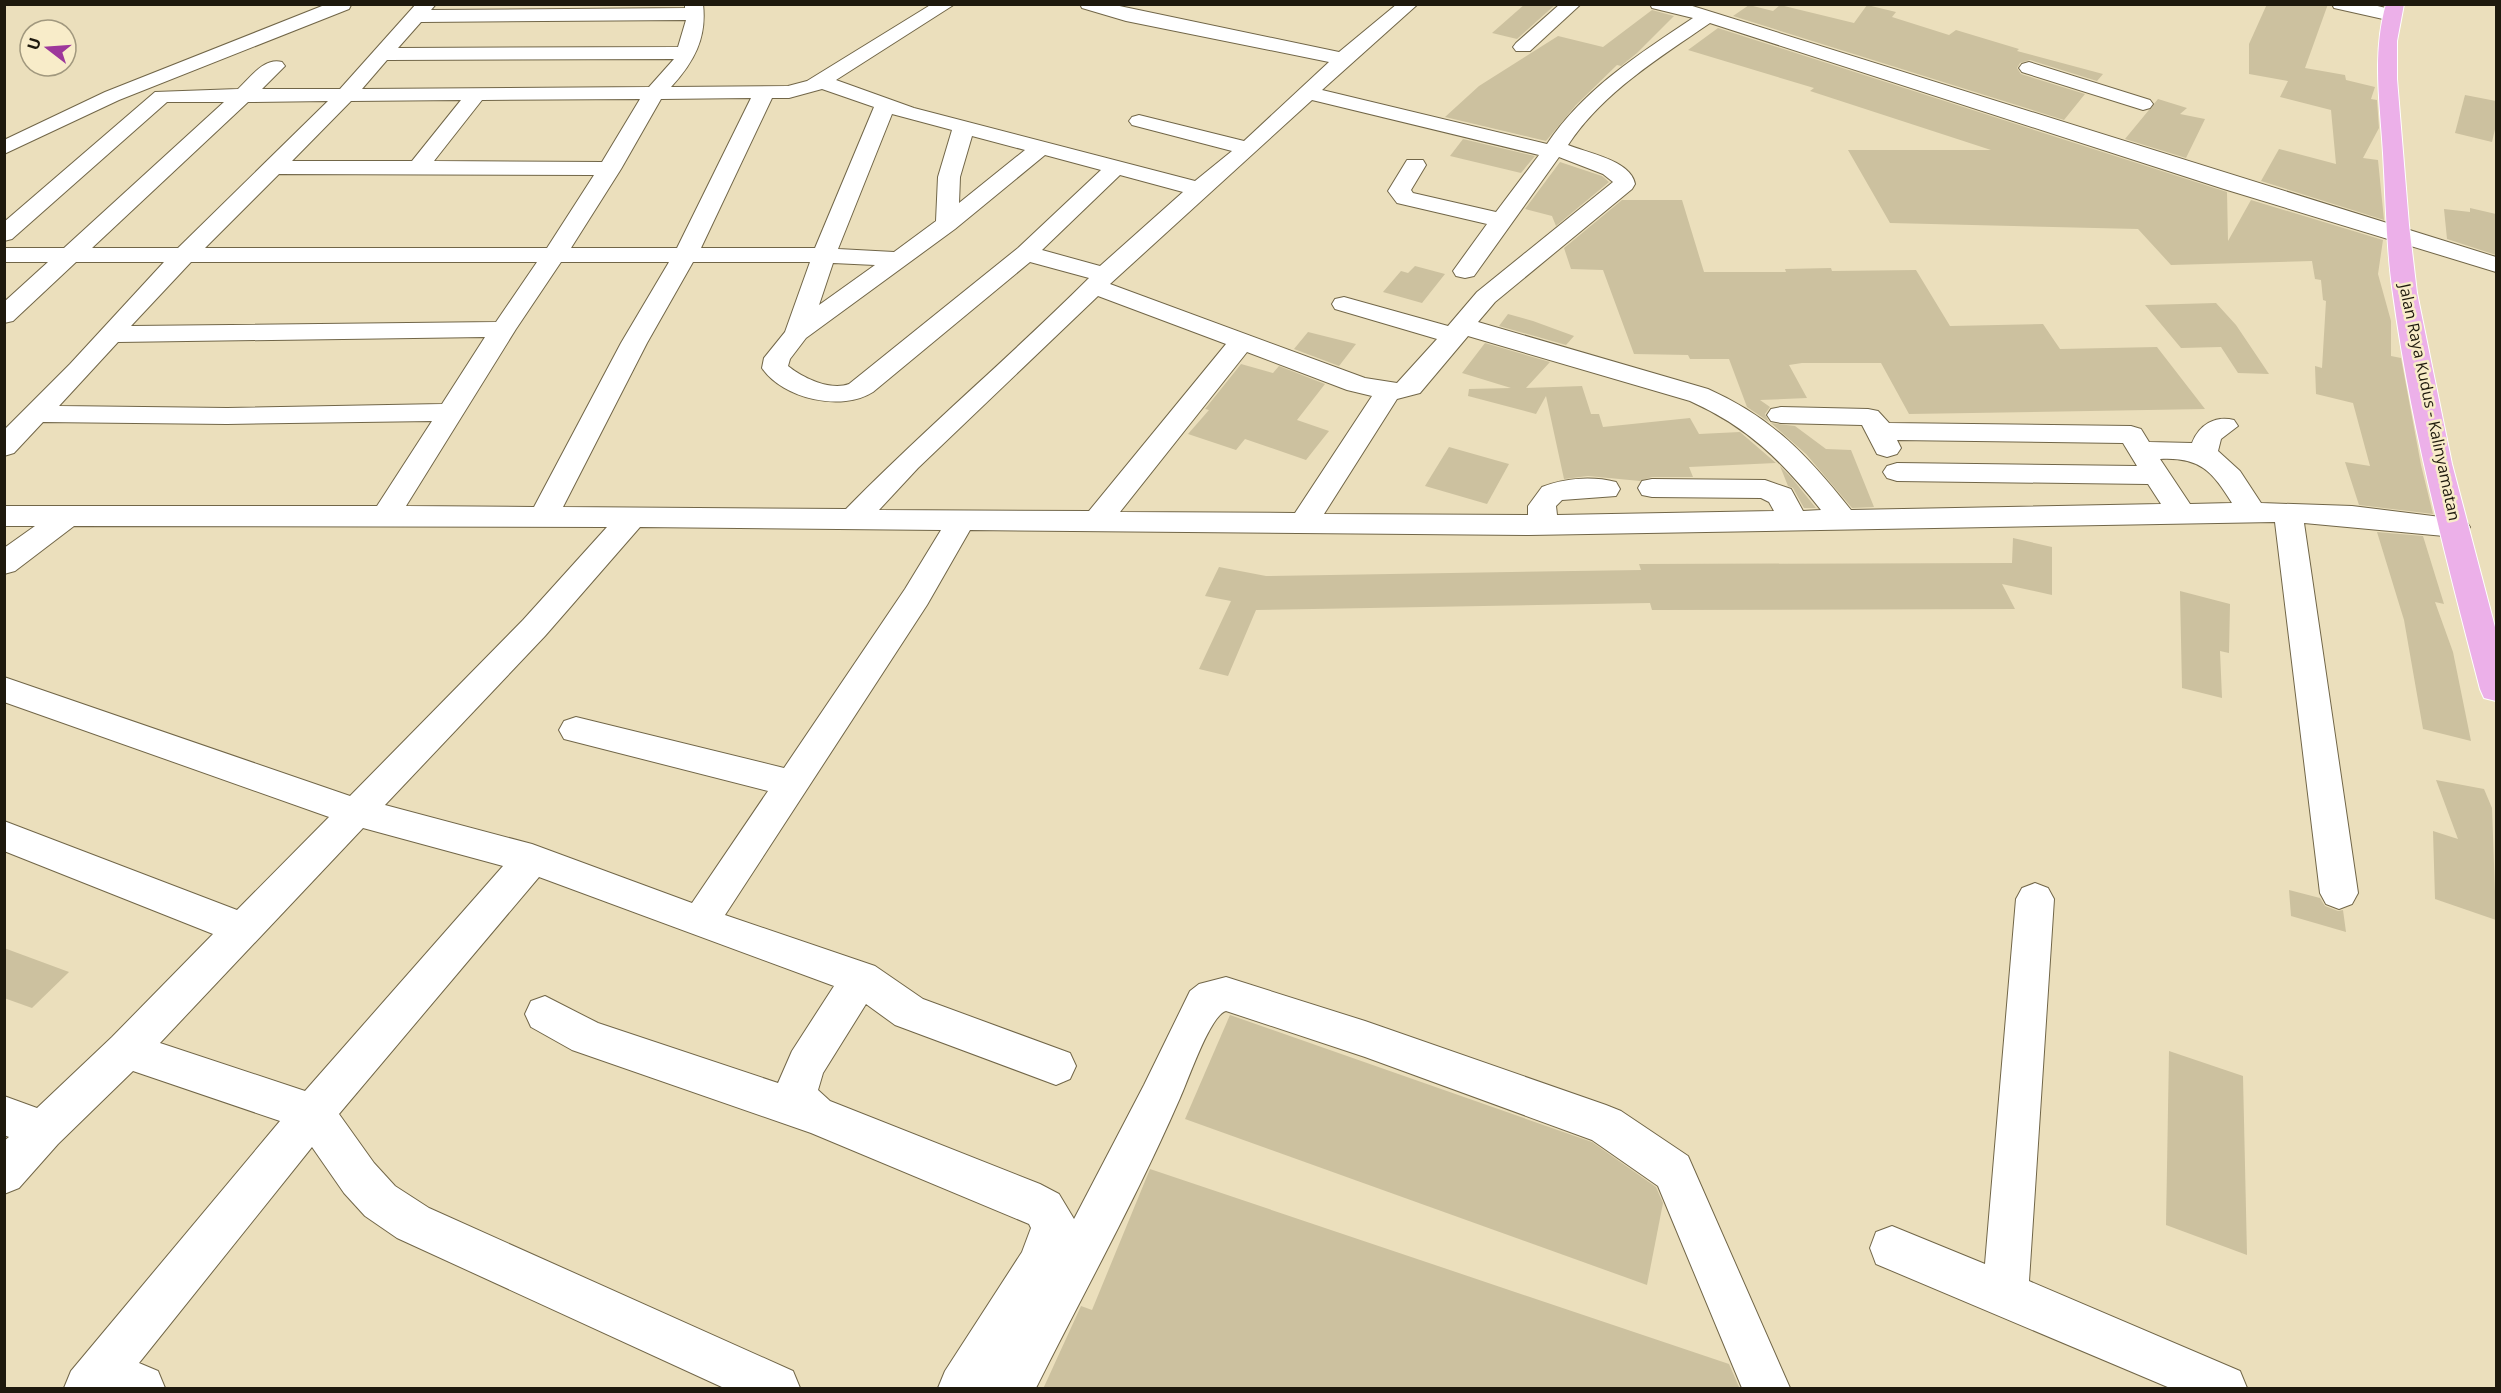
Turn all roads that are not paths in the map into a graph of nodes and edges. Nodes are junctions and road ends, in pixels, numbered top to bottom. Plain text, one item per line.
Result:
1 (945, 4) edge
2 (1089, 4) edge
3 (1409, 4) edge
4 (1572, 4) edge
5 (1659, 4) edge
6 (2341, 4) edge
7 (342, 5) edge
8 (695, 9) edge
9 (422, 10) edge
10 (2394, 10) edge
11 (1699, 11) edge
12 (1523, 47) dead end
13 (686, 53) junction
14 (381, 54) junction
15 (1343, 59) junction
16 (275, 66) dead end
17 (2029, 68) dead end
18 (820, 81) junction
19 (477, 93) junction
20 (654, 93) junction
21 (764, 93) junction
22 (1308, 93) junction
23 (347, 94) junction
24 (112, 96) junction
25 (162, 96) junction
26 (243, 96) junction
27 (2143, 104) dead end
28 (885, 105) junction
29 (2078, 109) junction
30 (1139, 121) dead end
31 (964, 128) junction
32 (1042, 147) junction
33 (4, 148) edge
34 (1248, 149) junction
35 (1553, 150) junction
36 (1415, 165) dead end
37 (276, 167) junction
38 (418, 168) junction
39 (1116, 168) junction
40 (610, 169) junction
41 (1199, 189) junction
42 (1503, 220) junction
43 (947, 224) junction
44 (4, 234) edge
45 (2398, 235) junction
46 (1026, 253) junction
47 (4, 255) edge
48 (73, 255) junction
49 (184, 255) junction
50 (824, 255) junction
51 (552, 256) junction
52 (685, 256) junction
53 (896, 259) junction
54 (2496, 265) edge
55 (1464, 271) dead end
56 (1100, 281) junction
57 (1344, 304) dead end
58 (4, 316) edge
59 (503, 329) junction
60 (1458, 331) junction
61 (797, 333) junction
62 (112, 334) junction
63 (1242, 341) junction
64 (1388, 392) junction
65 (449, 412) junction
66 (36, 414) junction
67 (1781, 415) dead end
68 (2224, 426) dead end
69 (1879, 430) junction
70 (4, 447) edge
71 (2142, 451) junction
72 (2203, 453) junction
73 (1897, 472) junction
74 (2157, 475) junction
75 (1652, 488) dead end
76 (1606, 489) dead end
77 (2252, 512) junction
78 (2181, 513) junction
79 (2289, 513) junction
80 (386, 515) junction
81 (4, 516) edge
82 (68, 516) junction
83 (543, 517) junction
84 (632, 518) junction
85 (1918, 518) junction
86 (853, 520) junction
87 (961, 520) junction
88 (1098, 520) junction
89 (1844, 520) junction
90 (1793, 521) junction
91 (1304, 522) junction
92 (1544, 524) junction
93 (2455, 527) junction
94 (4, 564) edge
95 (4, 689) edge
96 (2496, 689) edge
97 (576, 730) dead end
98 (790, 783) junction
99 (356, 812) junction
100 (4, 835) edge
101 (532, 859) junction
102 (2338, 893) dead end
103 (2035, 899) dead end
104 (700, 922) junction
105 (242, 929) junction
106 (861, 978) junction
107 (545, 1014) dead end
108 (126, 1050) junction
109 (1056, 1066) dead end
110 (313, 1113) junction
111 (4, 1114) edge
112 (815, 1115) junction
113 (43, 1130) junction
114 (4, 1173) edge
115 (1892, 1248) dead end
116 (2006, 1295) junction
117 (111, 1383) edge
118 (776, 1389) edge
119 (962, 1389) edge
120 (1011, 1389) edge
121 (1766, 1389) edge
122 (2223, 1389) edge

1 - 18 street
2 - 15 street
3 - 15 street
4 - 12 street
5 - 11 street
6 - 10 street
7 - 24 street
8 - 9 street
8 - 13 street
9 - 14 street
10 - 45 main road, Jalan Raya Kudus - Kalinyamatan
11 - 29 street
11 - 35 street
13 - 14 street
13 - 20 street
14 - 23 street
15 - 22 street
16 - 26 street
17 - 29 street
18 - 21 street
18 - 28 street
19 - 20 street
19 - 23 street
19 - 38 street
20 - 21 street
20 - 40 street
21 - 52 street
22 - 34 street
22 - 35 street
23 - 26 street
23 - 37 street
24 - 25 street
24 - 33 street
25 - 26 street
25 - 44 street
26 - 48 street
27 - 29 street
28 - 31 street
28 - 50 street
29 - 45 street
30 - 34 street
31 - 32 street
31 - 43 street
32 - 39 street
32 - 43 street
34 - 41 street
35 - 42 street
35 - 60 street
36 - 42 street
37 - 38 street
37 - 49 street
38 - 40 street
39 - 41 street
39 - 46 street
40 - 51 street
41 - 56 street
42 - 55 street
43 - 53 street
45 - 54 street
45 - 93 main road, Jalan Raya Kudus - Kalinyamatan
46 - 56 street
46 - 61 street
47 - 48 street
48 - 49 street
48 - 58 street
49 - 51 street
49 - 62 street
50 - 52 street
50 - 53 street
50 - 61 street
51 - 52 street
51 - 59 street
52 - 83 street
53 - 61 street
56 - 63 street
56 - 86 street
57 - 60 street
59 - 62 street
59 - 65 street
60 - 64 street
60 - 89 street
62 - 66 street
63 - 64 street
63 - 88 street
64 - 91 street
65 - 66 street
65 - 80 street
66 - 70 street
67 - 69 street
68 - 72 street
69 - 71 street
69 - 73 street
71 - 72 street
71 - 74 street
72 - 77 street
73 - 74 street
73 - 85 street
74 - 78 street
75 - 90 street
76 - 92 street
77 - 78 street
77 - 79 street
78 - 85 street
79 - 93 street
79 - 102 street
80 - 82 street
80 - 83 street
81 - 82 street
82 - 94 street
83 - 84 street
84 - 86 street
84 - 99 street
85 - 89 street
86 - 87 street
87 - 88 street
87 - 98 street
88 - 91 street
89 - 90 street
90 - 92 street
91 - 92 street
93 - 96 main road, Jalan Raya Kudus - Kalinyamatan
95 - 99 street
97 - 98 street
98 - 104 street
99 - 101 street
99 - 105 street
100 - 105 street
101 - 104 street
101 - 110 street
103 - 116 street
104 - 106 street
105 - 108 street
106 - 109 street
106 - 112 street
107 - 112 street
108 - 110 street
108 - 113 street
110 - 117 street
110 - 118 street
111 - 113 street
112 - 119 street
113 - 114 street
115 - 116 street
116 - 122 street
120 - 121 street

